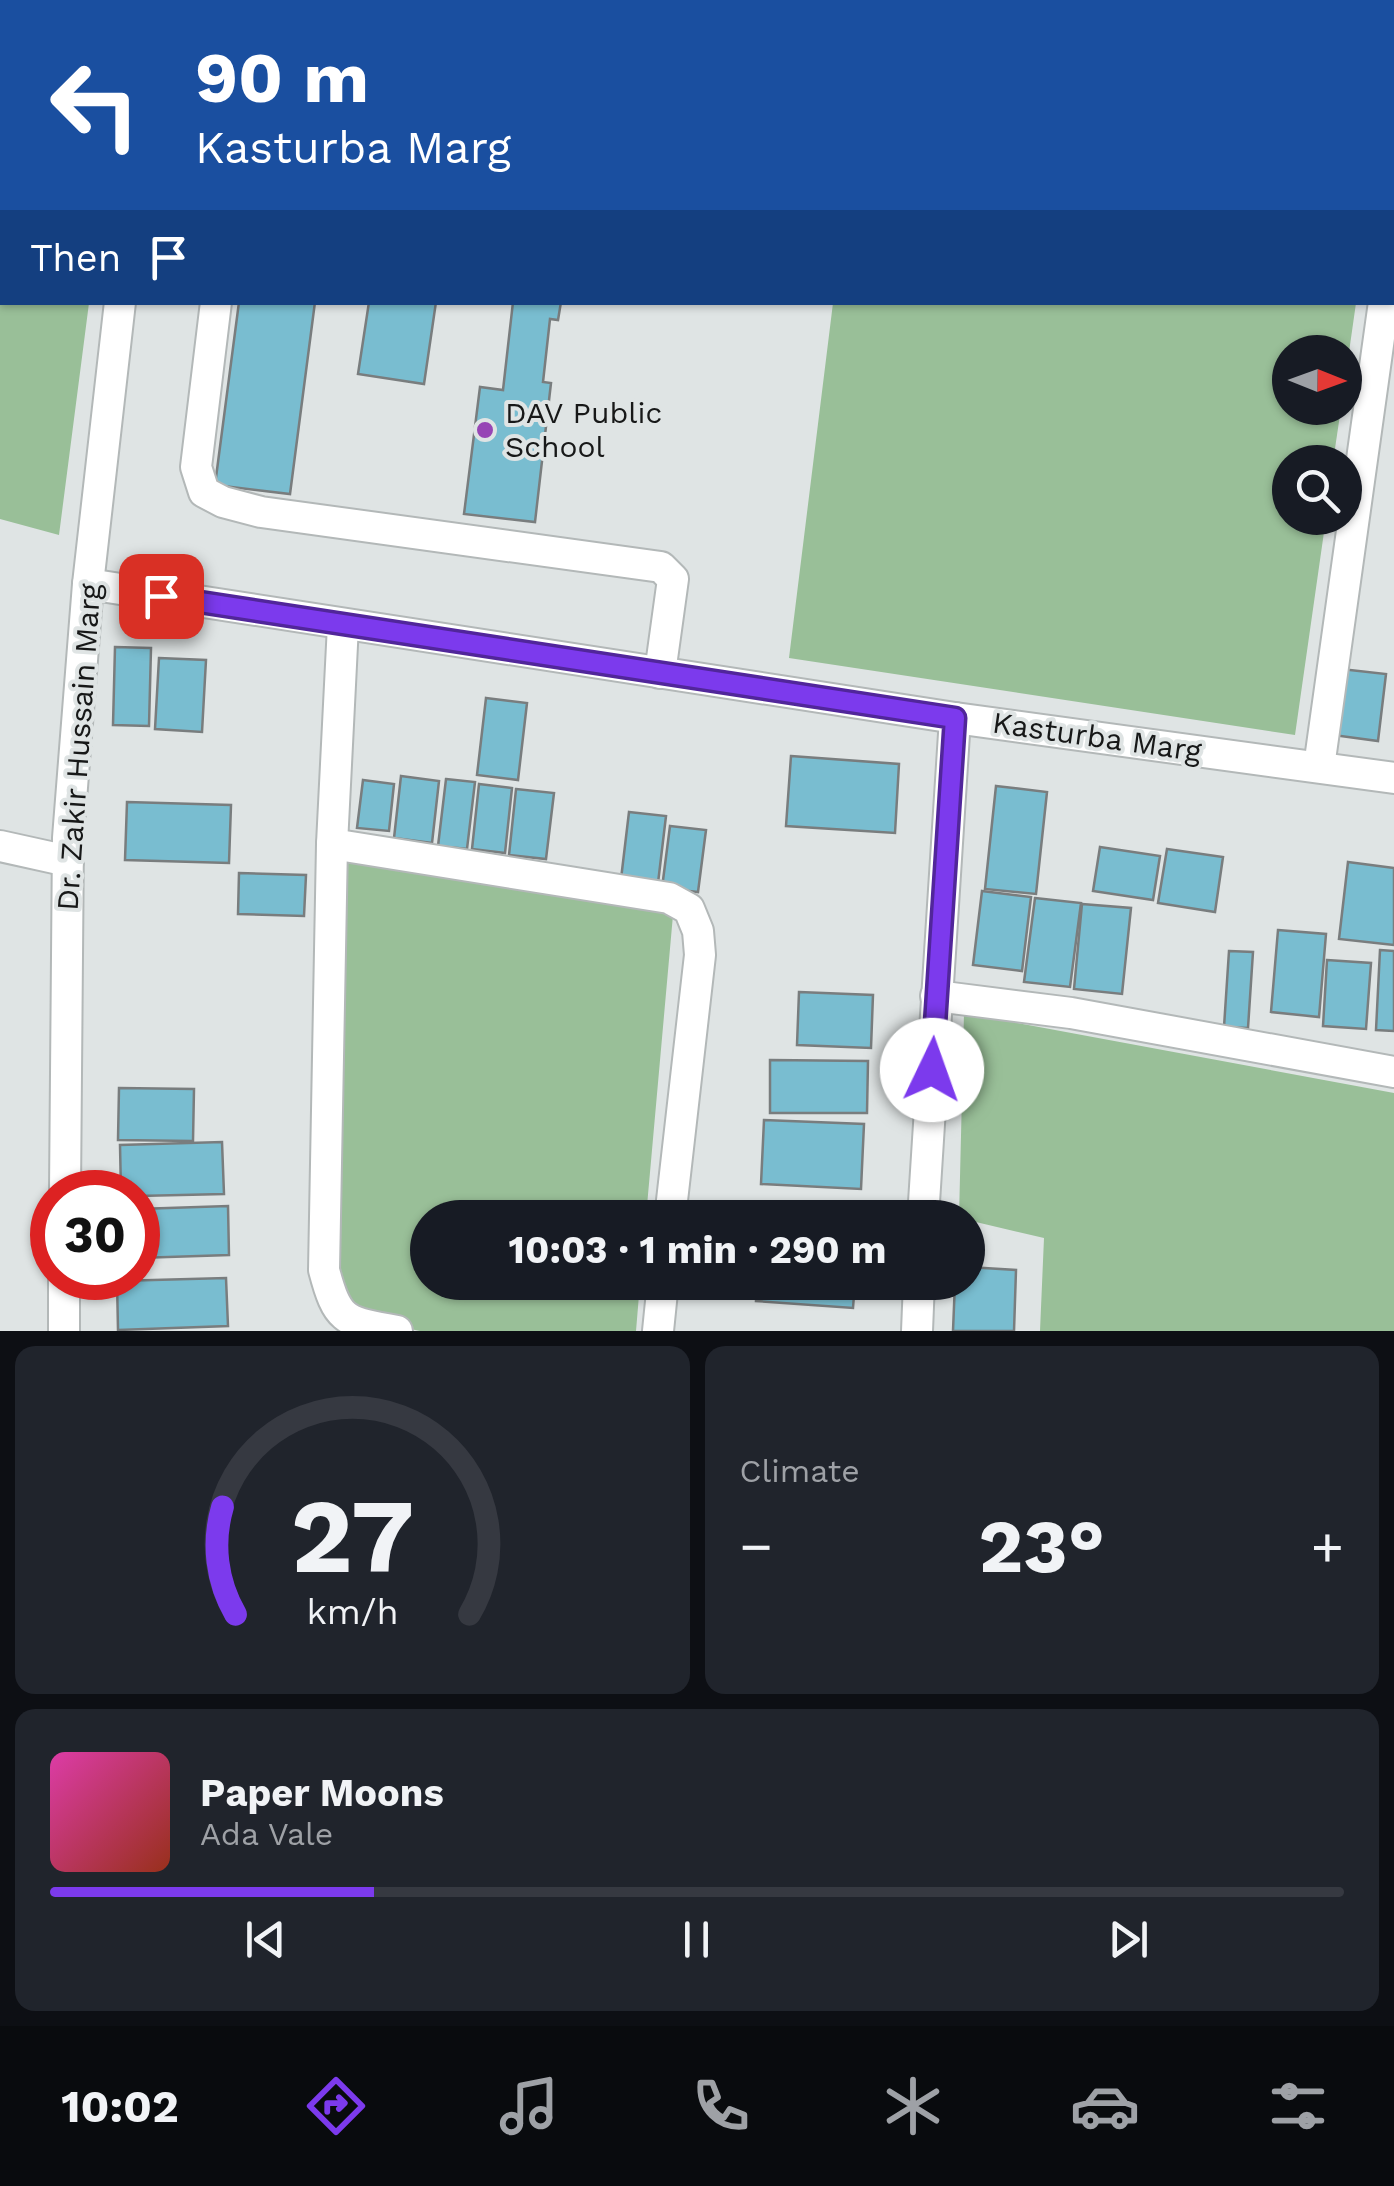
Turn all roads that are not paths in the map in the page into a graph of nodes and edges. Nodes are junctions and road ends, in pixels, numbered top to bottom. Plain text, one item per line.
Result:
1 (120, 305) edge
2 (216, 305) edge
3 (1384, 305) edge
4 (88, 584) junction
5 (344, 625) junction
6 (660, 673) junction
7 (955, 718) junction
8 (1319, 767) junction
9 (1394, 778) edge
10 (332, 844) junction
11 (0, 846) edge
12 (68, 861) junction
13 (936, 996) junction
14 (1394, 1072) edge
15 (65, 1170) edge
16 (672, 1200) edge
17 (924, 1200) edge
18 (64, 1300) edge
19 (661, 1300) edge
20 (919, 1300) edge
21 (64, 1331) edge
22 (397, 1331) edge
23 (658, 1331) edge
24 (917, 1331) edge

1 - 4 street, Dr. Zakir Hussain Marg
2 - 6 street
3 - 8 street
4 - 5 street, Kasturba Marg
4 - 12 street, Dr. Zakir Hussain Marg
5 - 6 street, Kasturba Marg
5 - 10 street
6 - 7 street, Kasturba Marg
7 - 8 street, Kasturba Marg
7 - 13 street
8 - 9 street, Kasturba Marg
10 - 16 street
10 - 22 street
11 - 12 street
12 - 15 street, Dr. Zakir Hussain Marg
13 - 14 street
13 - 17 street
18 - 21 street
19 - 23 street
20 - 24 street

